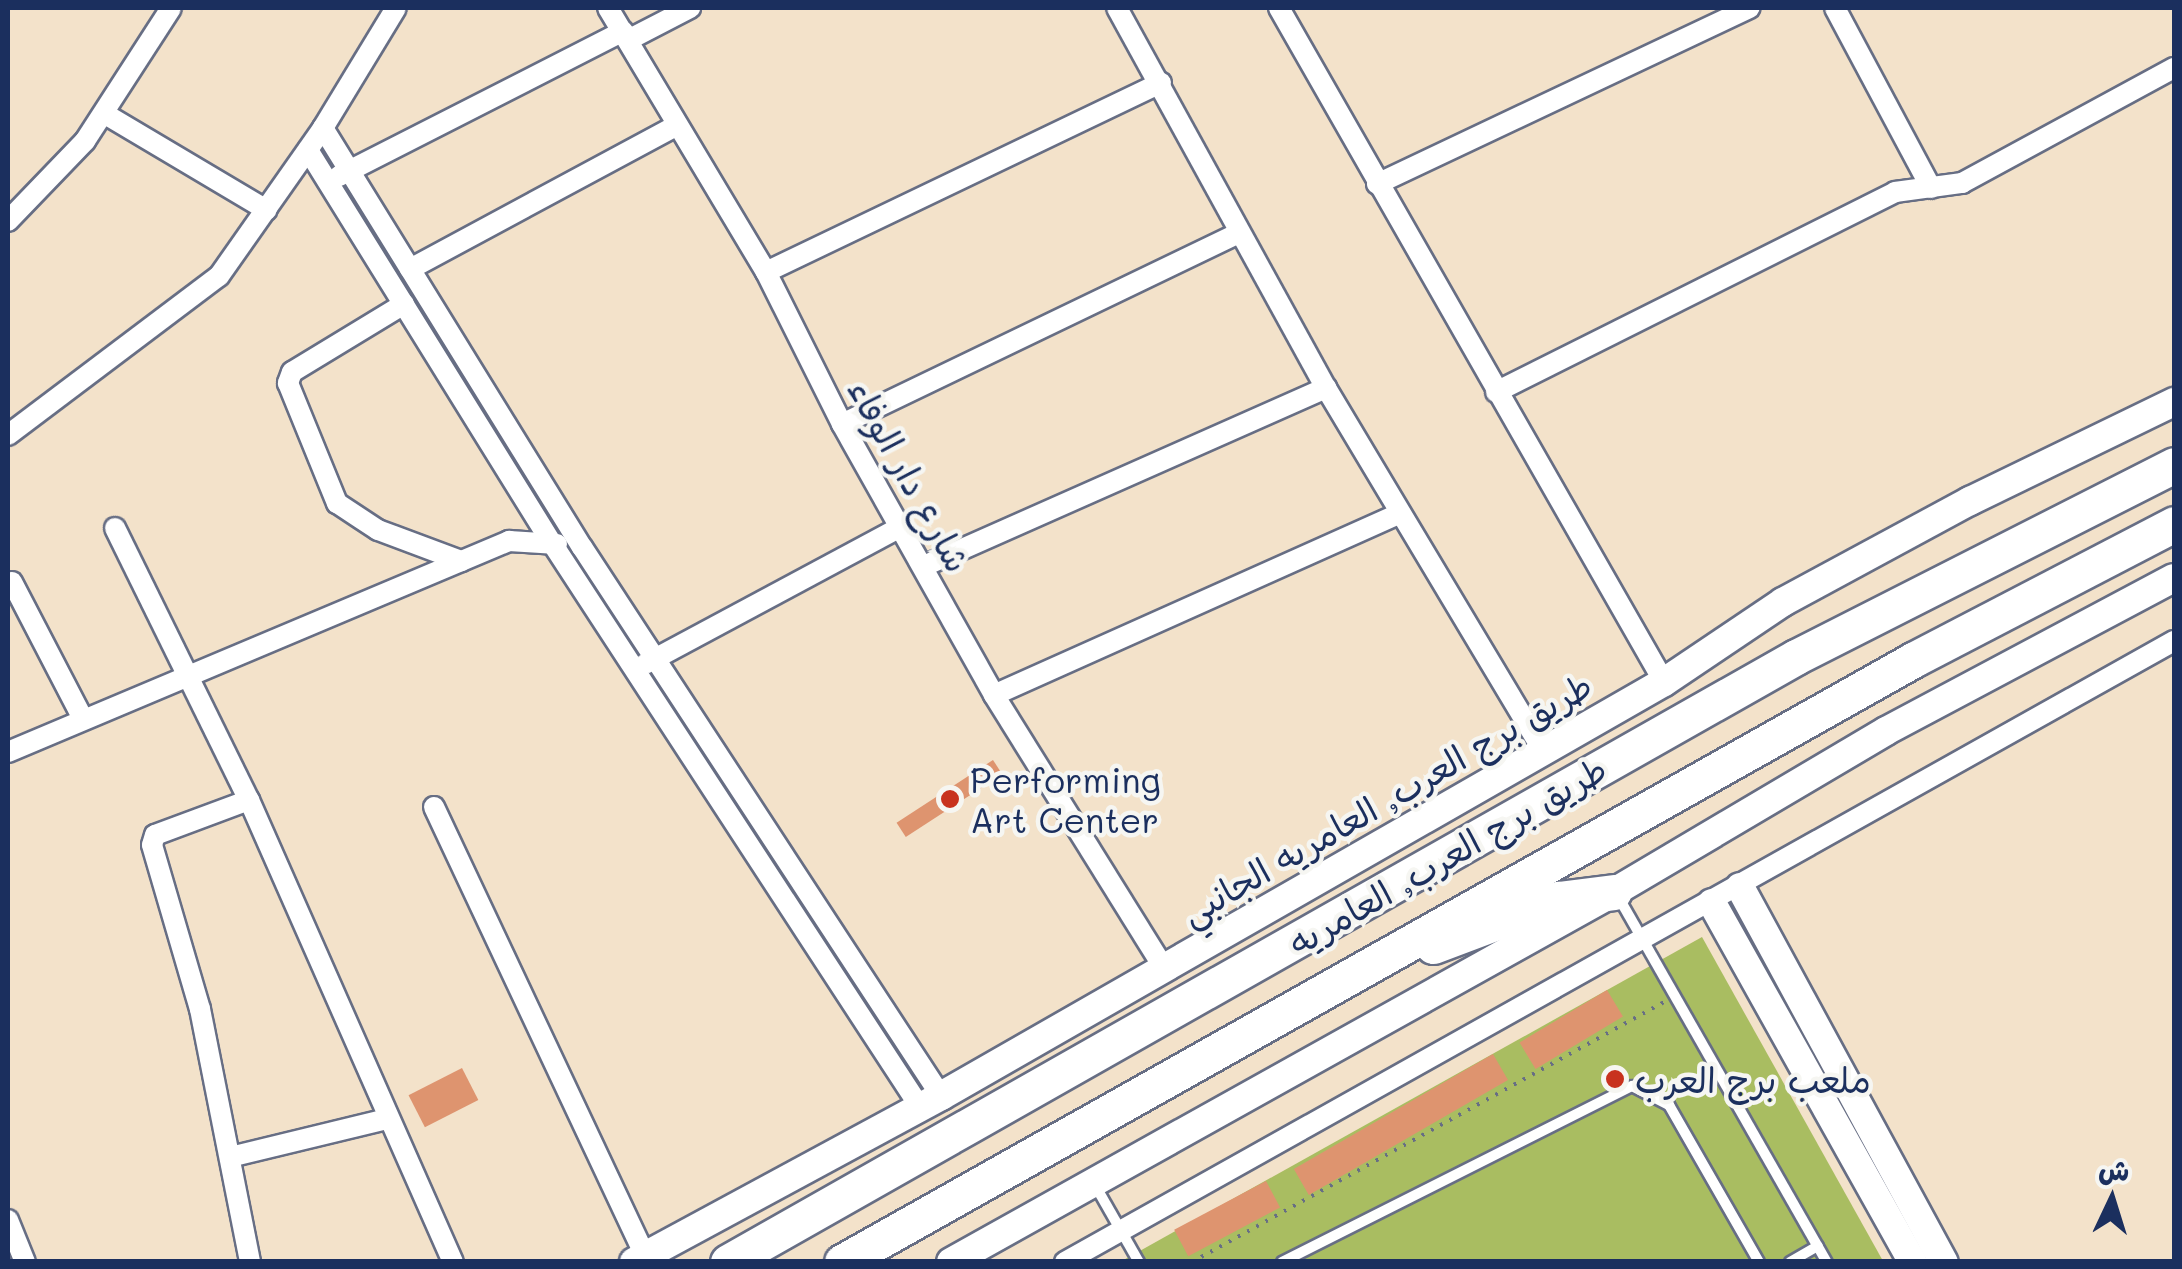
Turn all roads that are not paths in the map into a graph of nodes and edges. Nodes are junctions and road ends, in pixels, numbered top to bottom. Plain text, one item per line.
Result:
1 (171, 8) edge
2 (396, 8) edge
3 (608, 8) edge
4 (690, 8) edge
5 (1117, 8) edge
6 (1278, 8) edge
7 (1750, 8) edge
8 (1835, 8) edge
9 (625, 35) junction
10 (2174, 68) edge
11 (1161, 83) junction
12 (105, 114) junction
13 (676, 126) junction
14 (324, 128) junction
15 (308, 150) junction
16 (349, 170) junction
17 (329, 182) junction
18 (1377, 184) junction
19 (1931, 188) junction
20 (267, 210) junction
21 (8, 221) edge
22 (1239, 233) junction
23 (410, 269) junction
24 (766, 272) junction
25 (404, 304) junction
26 (1326, 388) junction
27 (1496, 392) junction
28 (2174, 402) edge
29 (842, 424) junction
30 (8, 436) edge
31 (2174, 464) edge
32 (1399, 514) junction
33 (2174, 524) edge
34 (901, 527) junction
35 (115, 528) dead end
36 (552, 543) junction
37 (582, 547) junction
38 (461, 561) junction
39 (924, 566) junction
40 (2174, 578) edge
41 (12, 582) dead end
42 (2174, 641) edge
43 (654, 659) junction
44 (635, 670) junction
45 (189, 671) junction
46 (1664, 682) junction
47 (994, 695) junction
48 (83, 719) junction
49 (1543, 750) junction
50 (8, 752) edge
51 (249, 800) junction
52 (434, 806) dead end
53 (1740, 887) junction
54 (1614, 892) junction
55 (1712, 902) junction
56 (1645, 940) junction
57 (844, 947) junction
58 (825, 961) junction
59 (1364, 965) junction
60 (1164, 968) junction
61 (931, 1102) junction
62 (388, 1119) junction
63 (230, 1157) junction
64 (1095, 1185) junction
65 (8, 1220) edge
66 (1122, 1230) junction
67 (1818, 1246) junction
68 (639, 1258) edge
69 (25, 1261) edge
70 (250, 1262) edge
71 (453, 1262) edge
72 (728, 1262) edge
73 (842, 1262) edge
74 (951, 1262) edge
75 (1065, 1262) edge
76 (1139, 1262) edge
77 (1282, 1262) edge
78 (1759, 1262) edge
79 (1790, 1262) edge
80 (1827, 1262) edge
81 (1913, 1262) edge
82 (1944, 1262) edge

1 - 12 street
2 - 14 street
3 - 9 street, شارع دار الوفاء
4 - 9 street
5 - 11 street
6 - 18 street
7 - 18 street
8 - 19 street
9 - 13 street, شارع دار الوفاء
9 - 16 street
10 - 19 street
11 - 22 street
11 - 24 street
12 - 20 street
12 - 21 street
13 - 23 street
13 - 24 street, شارع دار الوفاء
14 - 15 street
14 - 16 street
15 - 17 street
15 - 20 street
16 - 17 street
16 - 23 street
17 - 25 street
18 - 27 street
19 - 27 street
20 - 30 street
22 - 26 street
22 - 29 street
23 - 37 street
24 - 29 street, شارع دار الوفاء
25 - 36 street
25 - 38 street
26 - 32 street
26 - 39 street
27 - 46 street
28 - 46 street, طريق برج العرب, العامريه الجانبي
29 - 34 street, شارع دار الوفاء
31 - 72 highway, طريق برج العرب, العامريه
32 - 47 street
32 - 49 street
33 - 59 highway, طريق برج العرب, العامريه
34 - 39 street, شارع دار الوفاء
34 - 43 street
35 - 45 street
36 - 37 street
36 - 38 street
36 - 44 street
37 - 43 street
38 - 45 street
39 - 47 street, شارع دار الوفاء
40 - 54 street
41 - 48 street
42 - 53 street
43 - 44 street
43 - 57 street
44 - 58 street
45 - 48 street
45 - 51 street
46 - 49 street, طريق برج العرب, العامريه الجانبي
47 - 60 street, شارع دار الوفاء
48 - 50 street
49 - 60 street, طريق برج العرب, العامريه الجانبي
51 - 62 street
51 - 63 street
52 - 68 street
53 - 55 street
53 - 82 street
54 - 56 lane
54 - 59 highway
54 - 64 street
55 - 56 street
55 - 81 street
56 - 66 street
56 - 67 lane
57 - 58 street
57 - 61 street
58 - 61 street
59 - 73 highway, طريق برج العرب, العامريه
60 - 61 street, طريق برج العرب, العامريه الجانبي
61 - 68 street, طريق برج العرب, العامريه الجانبي
62 - 63 street
62 - 71 street
63 - 70 street
64 - 66 lane
64 - 74 street
65 - 69 street
66 - 75 street
66 - 76 lane
67 - 79 lane
67 - 80 lane
77 - 78 lane

